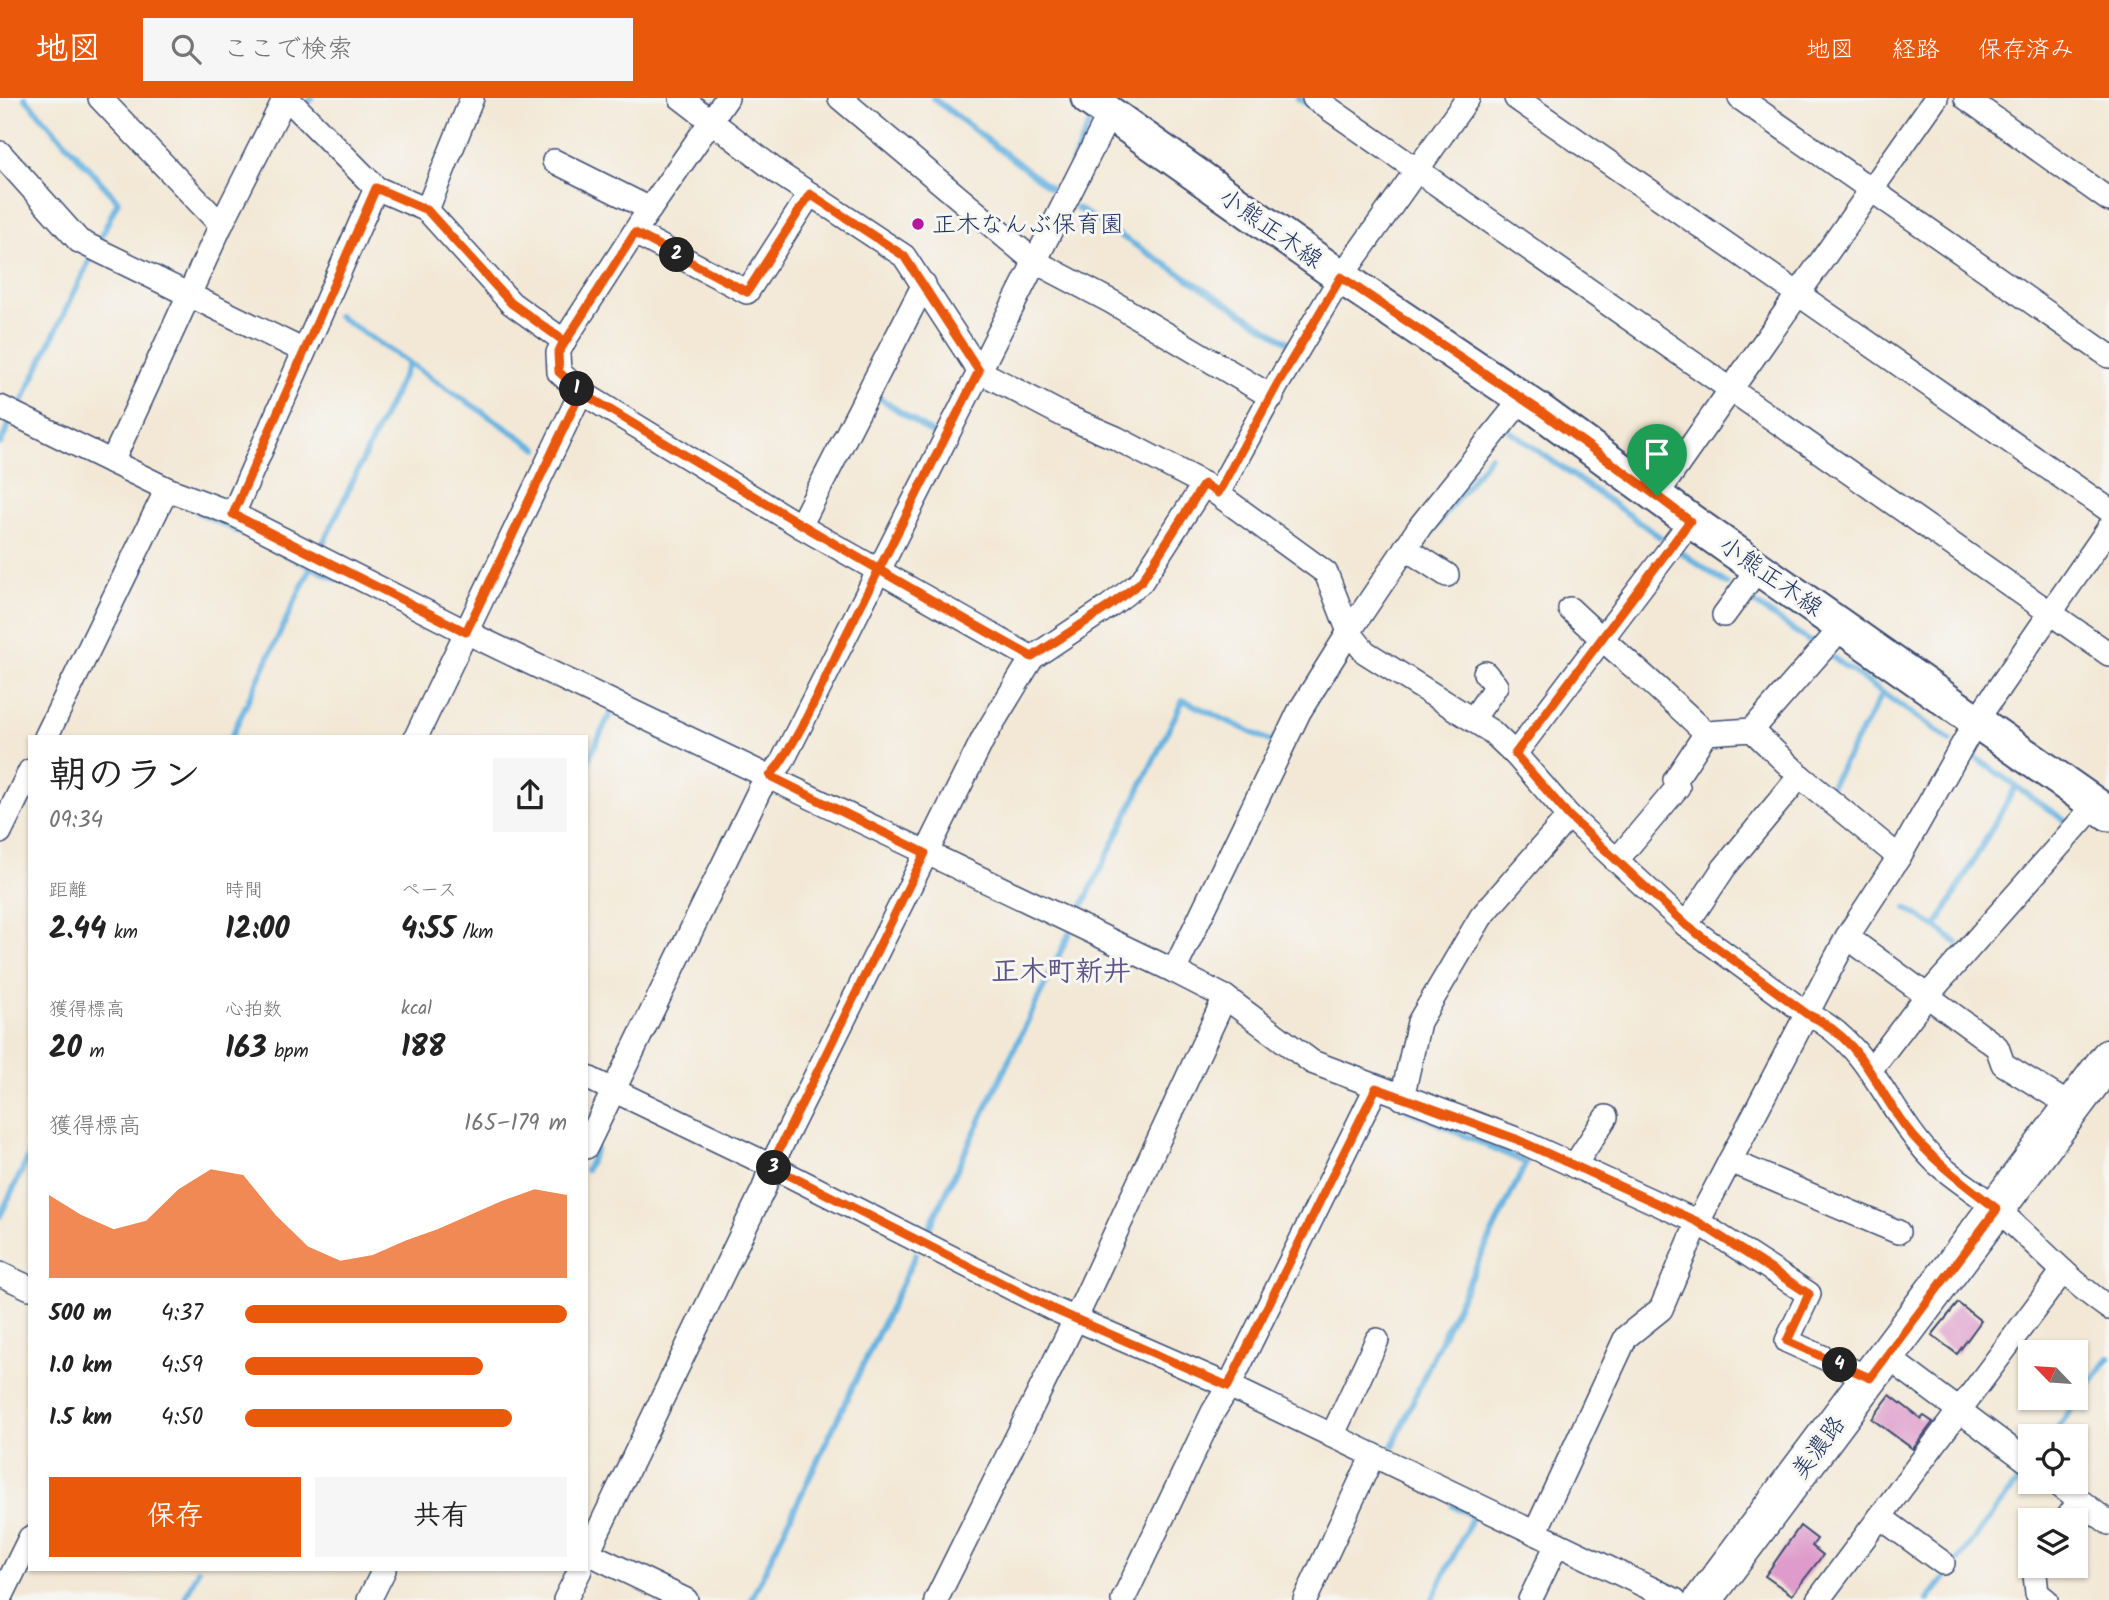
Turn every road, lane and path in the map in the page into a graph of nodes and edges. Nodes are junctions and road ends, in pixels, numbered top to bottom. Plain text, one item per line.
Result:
1 (100, 98) edge
2 (286, 98) edge
3 (472, 98) edge
4 (681, 98) edge
5 (727, 98) edge
6 (840, 98) edge
7 (1314, 98) edge
8 (1468, 98) edge
9 (1516, 98) edge
10 (1740, 98) edge
11 (1936, 98) edge
12 (1966, 98) edge
13 (1094, 102) edge
14 (711, 121) junction
15 (0, 153) edge
16 (554, 161) dead end
17 (1417, 170) junction
18 (376, 188) junction
19 (1872, 190) junction
20 (810, 194) junction
21 (2109, 200) edge
22 (650, 209) junction
23 (427, 210) junction
24 (221, 225) junction
25 (635, 233) junction
26 (1034, 261) junction
27 (1341, 277) junction
28 (924, 284) junction
29 (190, 294) junction
30 (1798, 294) junction
31 (564, 341) junction
32 (304, 351) junction
33 (2109, 356) edge
34 (979, 371) junction
35 (1732, 389) junction
36 (581, 392) junction
37 (1272, 397) junction
38 (1522, 399) junction
39 (0, 407) edge
40 (113, 462) junction
41 (167, 488) junction
42 (1211, 488) junction
43 (1657, 496) junction
44 (2109, 510) edge
45 (233, 514) junction
46 (1690, 521) junction
47 (800, 526) junction
48 (2109, 528) edge
49 (1405, 548) junction
50 (1759, 567) junction
51 (878, 571) junction
52 (1447, 575) dead end
53 (1570, 609) dead end
54 (2051, 612) junction
55 (1724, 615) dead end
56 (1843, 626) junction
57 (466, 632) junction
58 (1349, 632) junction
59 (1601, 638) junction
60 (2109, 654) edge
61 (1032, 657) junction
62 (1485, 673) dead end
63 (1473, 719) junction
64 (1976, 721) junction
65 (1752, 730) junction
66 (1706, 733) junction
67 (47, 735) edge
68 (417, 735) edge
69 (1515, 754) junction
70 (28, 775) edge
71 (770, 776) junction
72 (1800, 776) junction
73 (15, 801) edge
74 (2102, 809) edge
75 (1569, 816) junction
76 (0, 832) edge
77 (925, 853) junction
78 (1899, 857) junction
79 (1616, 861) junction
80 (1686, 925) junction
81 (1847, 937) junction
82 (1174, 971) junction
83 (1927, 996) junction
84 (1225, 997) junction
85 (1807, 1014) junction
86 (2109, 1058) edge
87 (1871, 1069) junction
88 (588, 1078) edge
89 (1376, 1088) junction
90 (614, 1090) junction
91 (1402, 1098) junction
92 (2073, 1107) junction
93 (1606, 1117) dead end
94 (588, 1143) edge
95 (1730, 1161) junction
96 (771, 1166) junction
97 (1574, 1166) junction
98 (1997, 1209) junction
99 (1698, 1222) junction
100 (1898, 1233) dead end
101 (2063, 1271) junction
102 (0, 1274) edge
103 (28, 1287) edge
104 (2109, 1308) edge
105 (1075, 1320) junction
106 (1377, 1339) dead end
107 (1878, 1367) junction
108 (1228, 1386) junction
109 (1959, 1410) junction
110 (1332, 1436) junction
111 (2018, 1454) edge
112 (1373, 1455) junction
113 (2071, 1494) edge
114 (2080, 1501) junction
115 (2075, 1508) edge
116 (1880, 1517) junction
117 (2109, 1523) edge
118 (1535, 1533) junction
119 (28, 1542) edge
120 (1557, 1544) junction
121 (588, 1552) edge
122 (588, 1559) edge
123 (1943, 1563) dead end
124 (384, 1571) edge
125 (579, 1571) edge
126 (2035, 1578) edge
127 (0, 1599) edge
128 (369, 1600) edge
129 (565, 1600) edge
130 (686, 1600) edge
131 (936, 1600) edge
132 (1123, 1600) edge
133 (1305, 1600) edge
134 (1530, 1600) edge
135 (1675, 1600) edge
136 (1703, 1600) edge
137 (1818, 1600) edge
138 (2046, 1600) edge

1 - 24 street
2 - 18 street
2 - 24 street
3 - 23 street
4 - 14 street
5 - 14 street
6 - 26 street
7 - 17 street
8 - 17 street
9 - 30 street
10 - 19 street
11 - 19 street
12 - 21 street
13 - 26 street
13 - 27 main road, 小熊正木線
14 - 20 street
14 - 22 street
15 - 29 street
16 - 22 street
17 - 27 street
17 - 35 street
18 - 23 street
18 - 32 street
19 - 30 street
19 - 33 street
20 - 25 street
20 - 28 street
22 - 25 street
23 - 31 street
24 - 29 street
25 - 31 street
26 - 34 street
26 - 37 street
27 - 37 street
27 - 38 main road, 小熊正木線
28 - 34 street
28 - 47 street
29 - 32 street
29 - 40 street
30 - 35 street
30 - 44 street
31 - 36 street
32 - 45 street
34 - 42 street
34 - 51 street
35 - 43 street
35 - 54 street
36 - 47 street
36 - 57 street
37 - 42 street
38 - 43 main road, 小熊正木線
38 - 49 street
39 - 40 street
40 - 41 street
41 - 45 street
41 - 67 street
42 - 58 street
42 - 61 street
43 - 46 main road, 小熊正木線
45 - 57 street
46 - 50 main road, 小熊正木線
46 - 59 street
47 - 51 street
48 - 54 street
49 - 52 street
49 - 58 street
50 - 55 street
50 - 56 main road, 小熊正木線
51 - 61 street
51 - 71 street
53 - 59 street
54 - 60 street
54 - 64 street
56 - 64 main road, 小熊正木線
56 - 65 street
57 - 68 street
57 - 71 street
58 - 63 street
58 - 82 street
59 - 66 street
59 - 69 street
61 - 77 street
62 - 63 street
63 - 69 street
64 - 74 main road, 小熊正木線
64 - 78 street
65 - 66 street
65 - 72 street
66 - 79 street
69 - 75 street
70 - 73 street
71 - 77 street
71 - 90 street
72 - 78 street
72 - 80 street
73 - 76 street
74 - 83 street
75 - 79 street
75 - 91 street
77 - 82 street
77 - 96 street
78 - 81 street
79 - 80 street
80 - 85 street
81 - 83 street
81 - 85 street
82 - 84 street
83 - 87 street
83 - 92 street
84 - 89 street
84 - 105 street
85 - 87 street
85 - 95 street
86 - 92 main road, 美濃路
87 - 98 street
88 - 90 street
89 - 91 street
89 - 108 street
90 - 94 street
90 - 96 street
91 - 97 street
92 - 98 main road, 美濃路
93 - 97 street
95 - 99 street
95 - 100 street
96 - 105 street
96 - 121 street
97 - 99 street
98 - 101 street
98 - 107 main road, 美濃路
99 - 107 street
99 - 118 street
101 - 104 street
101 - 109 street
102 - 103 street
105 - 108 street
105 - 131 street
106 - 110 street
107 - 109 street
107 - 136 main road, 美濃路
108 - 110 street
108 - 132 street
109 - 111 street
109 - 116 street
110 - 112 street
112 - 118 street
112 - 133 street
113 - 114 street
114 - 115 street
114 - 117 street
116 - 123 street
116 - 137 street
118 - 120 street
119 - 127 street
120 - 134 street
120 - 135 street
122 - 130 street
124 - 128 street
125 - 129 street
126 - 138 street

